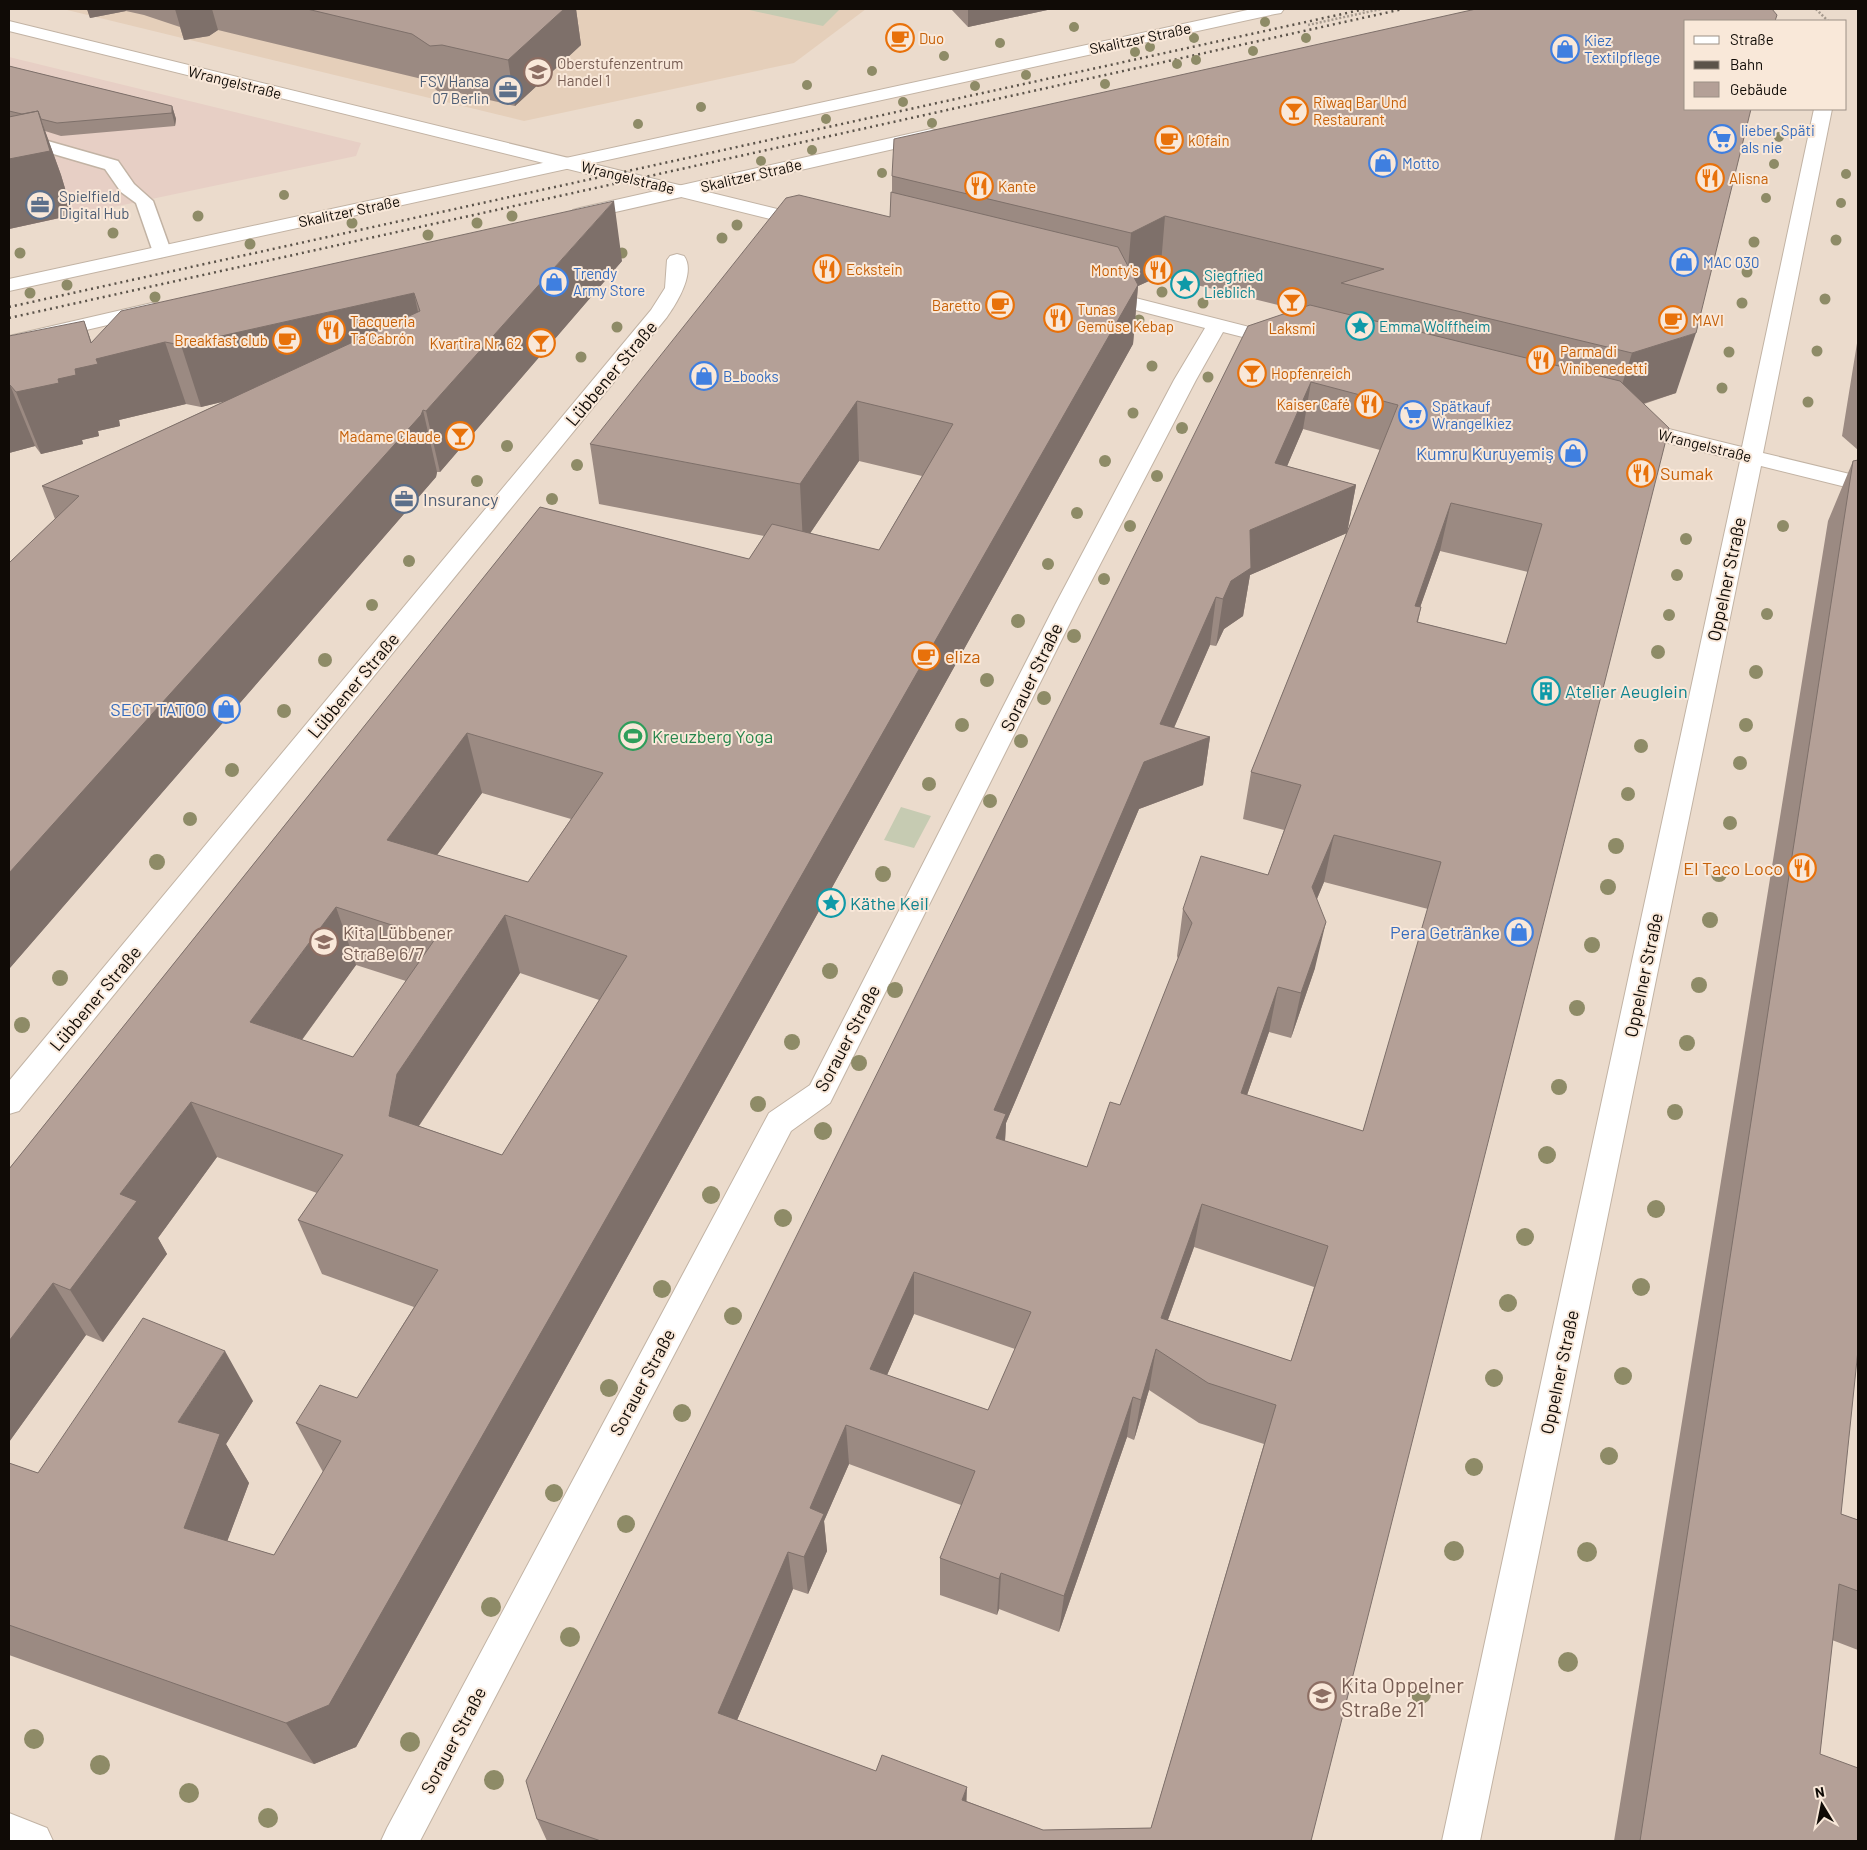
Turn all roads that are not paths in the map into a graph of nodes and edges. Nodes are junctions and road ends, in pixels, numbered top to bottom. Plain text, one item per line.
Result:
1 (1275, 9) edge
2 (9, 26) edge
3 (1823, 110) edge
4 (951, 130) edge
5 (9, 136) edge
6 (570, 162) junction
7 (682, 191) junction
8 (563, 218) edge
9 (829, 228) edge
10 (162, 252) junction
11 (677, 260) dead end
12 (9, 285) edge
13 (1080, 290) edge
14 (171, 305) edge
15 (1217, 325) junction
16 (9, 342) edge
17 (1302, 346) edge
18 (1611, 422) edge
19 (1752, 456) junction
20 (1858, 483) edge
21 (9, 1102) edge
22 (9, 1832) edge
23 (34, 1841) edge
24 (400, 1841) edge
25 (1460, 1841) edge

1 - 6 street, Skalitzer Straße
2 - 6 street, Wrangelstraße
3 - 19 street, Oppelner Straße
4 - 7 street, Skalitzer Straße
5 - 10 lane
6 - 7 street, Wrangelstraße
6 - 10 street, Skalitzer Straße
7 - 8 street, Skalitzer Straße
7 - 9 street, Wrangelstraße
10 - 12 street, Skalitzer Straße
11 - 21 street, Lübbener Straße
13 - 15 street
14 - 16 street
15 - 17 street
15 - 24 street, Sorauer Straße
18 - 19 street, Wrangelstraße
19 - 20 street, Wrangelstraße
19 - 25 street, Oppelner Straße
22 - 23 street

